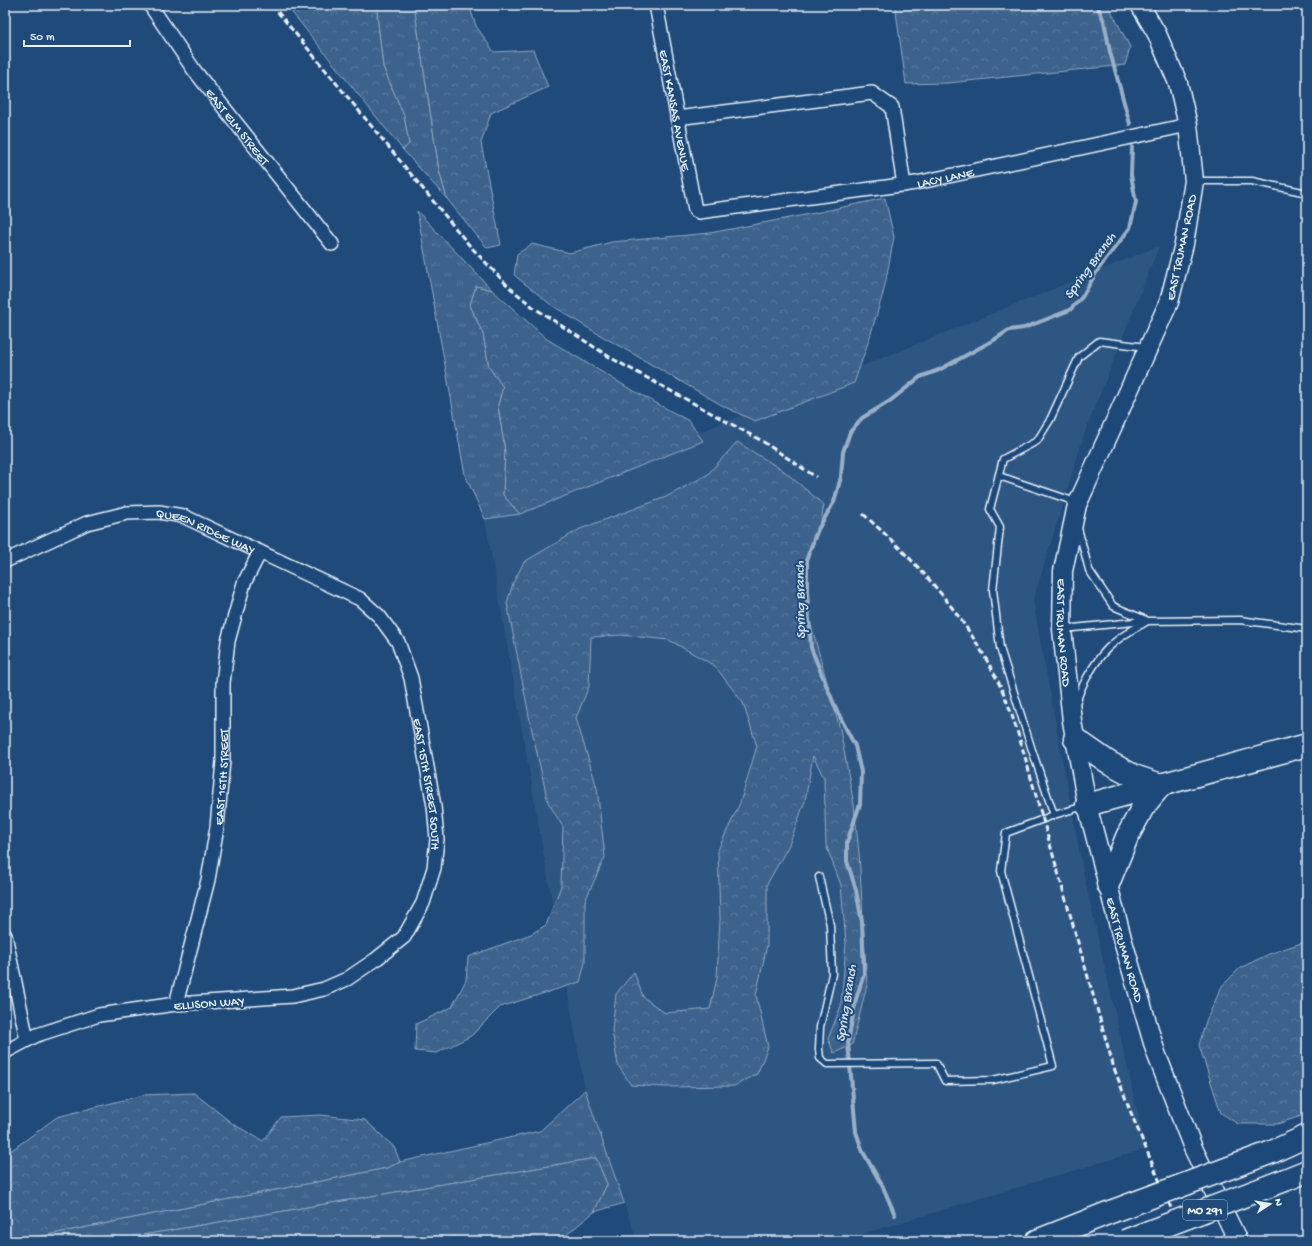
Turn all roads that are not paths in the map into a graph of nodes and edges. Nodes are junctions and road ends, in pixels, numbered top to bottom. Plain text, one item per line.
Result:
1 (150, 5) edge
2 (656, 5) edge
3 (1140, 5) edge
4 (677, 118) junction
5 (1188, 125) junction
6 (1194, 181) junction
7 (904, 185) junction
8 (1307, 193) edge
9 (699, 212) joint
10 (332, 244) dead end
11 (1148, 347) junction
12 (999, 476) junction
13 (1076, 509) junction
14 (260, 552) junction
15 (5, 562) edge
16 (1148, 621) junction
17 (1307, 628) edge
18 (1062, 629) junction
19 (390, 630) joint
20 (1074, 730) junction
21 (1307, 745) edge
22 (1161, 785) junction
23 (1087, 805) junction
24 (1054, 815) junction
25 (819, 877) dead end
26 (1108, 884) junction
27 (5, 935) edge
28 (404, 937) joint
29 (176, 1004) junction
30 (27, 1040) junction
31 (5, 1052) edge
32 (1307, 1136) edge
33 (1307, 1140) edge
34 (1272, 1152) junction
35 (1307, 1171) edge
36 (1307, 1176) edge
37 (1285, 1180) junction
38 (1037, 1241) edge
39 (1125, 1241) edge
40 (1238, 1241) edge

1 - 10 street, EAST ELM STREET
2 - 4 street, EAST KANSAS AVENUE
3 - 5 main road, EAST TRUMAN ROAD
4 - 7 street
4 - 9 street, EAST KANSAS AVENUE
5 - 6 main road, EAST TRUMAN ROAD
5 - 7 street, LACY LANE
6 - 8 lane
6 - 11 main road, EAST TRUMAN ROAD
7 - 9 street, LACY LANE
11 - 12 lane
11 - 13 main road, EAST TRUMAN ROAD
12 - 13 lane
12 - 24 lane
13 - 16 lane
13 - 18 main road, EAST TRUMAN ROAD
14 - 15 street, QUEEN RIDGE WAY
14 - 19 street, QUEEN RIDGE WAY
14 - 29 street, EAST 16TH STREET
16 - 17 lane
16 - 18 lane
16 - 20 lane
18 - 20 main road, EAST TRUMAN ROAD
19 - 28 street, EAST 15TH STREET SOUTH
20 - 22 highway
20 - 23 main road, EAST TRUMAN ROAD
21 - 22 highway
22 - 23 highway
22 - 26 highway
23 - 24 lane
23 - 26 main road, EAST TRUMAN ROAD
24 - 25 lane
26 - 40 main road, EAST TRUMAN ROAD
27 - 30 street
28 - 29 street, ELLISON WAY
29 - 30 street, ELLISON WAY
30 - 31 street, ELLISON WAY
32 - 34 highway
33 - 34 highway, MO 291
34 - 38 highway, MO 291, bridge
35 - 37 highway, MO 291
36 - 37 highway
37 - 39 highway, MO 291, bridge

